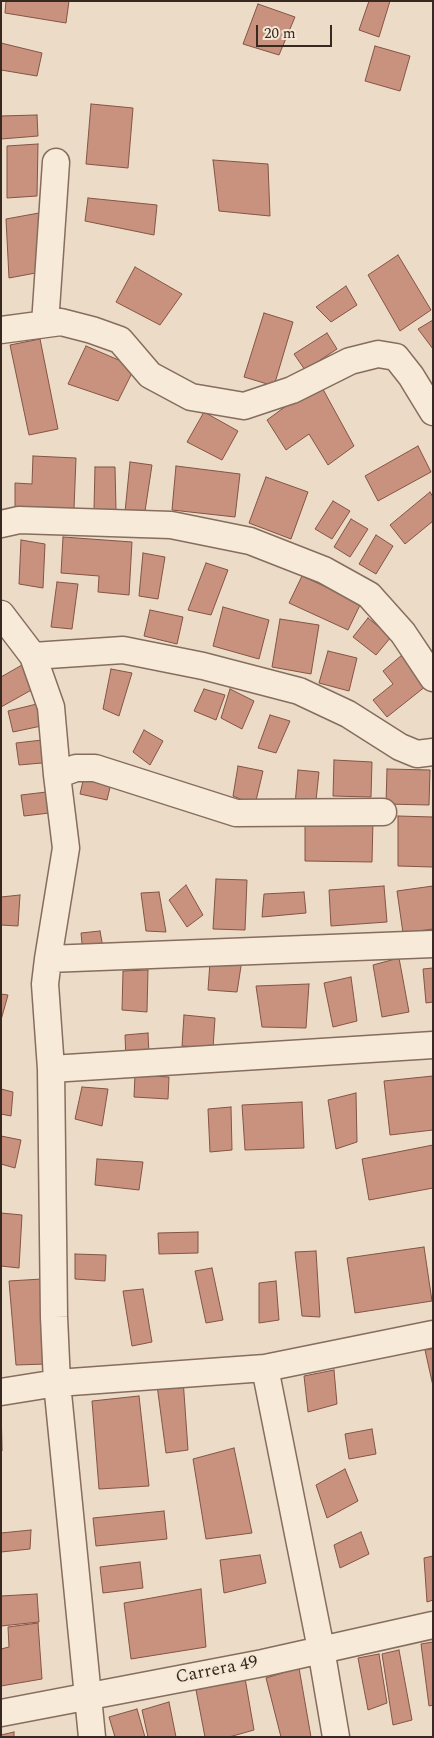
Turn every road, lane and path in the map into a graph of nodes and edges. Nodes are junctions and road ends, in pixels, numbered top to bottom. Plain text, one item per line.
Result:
1 (56, 162) dead end
2 (45, 324) junction
3 (1, 330) edge
4 (433, 412) edge
5 (1, 524) edge
6 (1, 614) edge
7 (33, 656) junction
8 (433, 678) edge
9 (433, 752) edge
10 (57, 775) junction
11 (383, 812) dead end
12 (433, 944) edge
13 (48, 959) junction
14 (433, 1045) edge
15 (51, 1069) junction
16 (433, 1334) edge
17 (265, 1368) junction
18 (57, 1383) junction
19 (1, 1392) edge
20 (433, 1625) edge
21 (321, 1649) junction
22 (89, 1696) junction
23 (1, 1713) edge
24 (92, 1737) edge
25 (336, 1737) edge

1 - 2 street
2 - 3 street
2 - 4 street
5 - 8 street
6 - 7 street
7 - 9 street
7 - 10 street
10 - 11 street
10 - 13 street
12 - 13 street
13 - 15 street
14 - 15 street
15 - 18 street
16 - 17 street
17 - 18 street
17 - 21 street
18 - 19 street
18 - 22 street
20 - 21 street, Carrera 49
21 - 22 street, Carrera 49
21 - 25 street
22 - 23 street, Carrera 49
22 - 24 street

